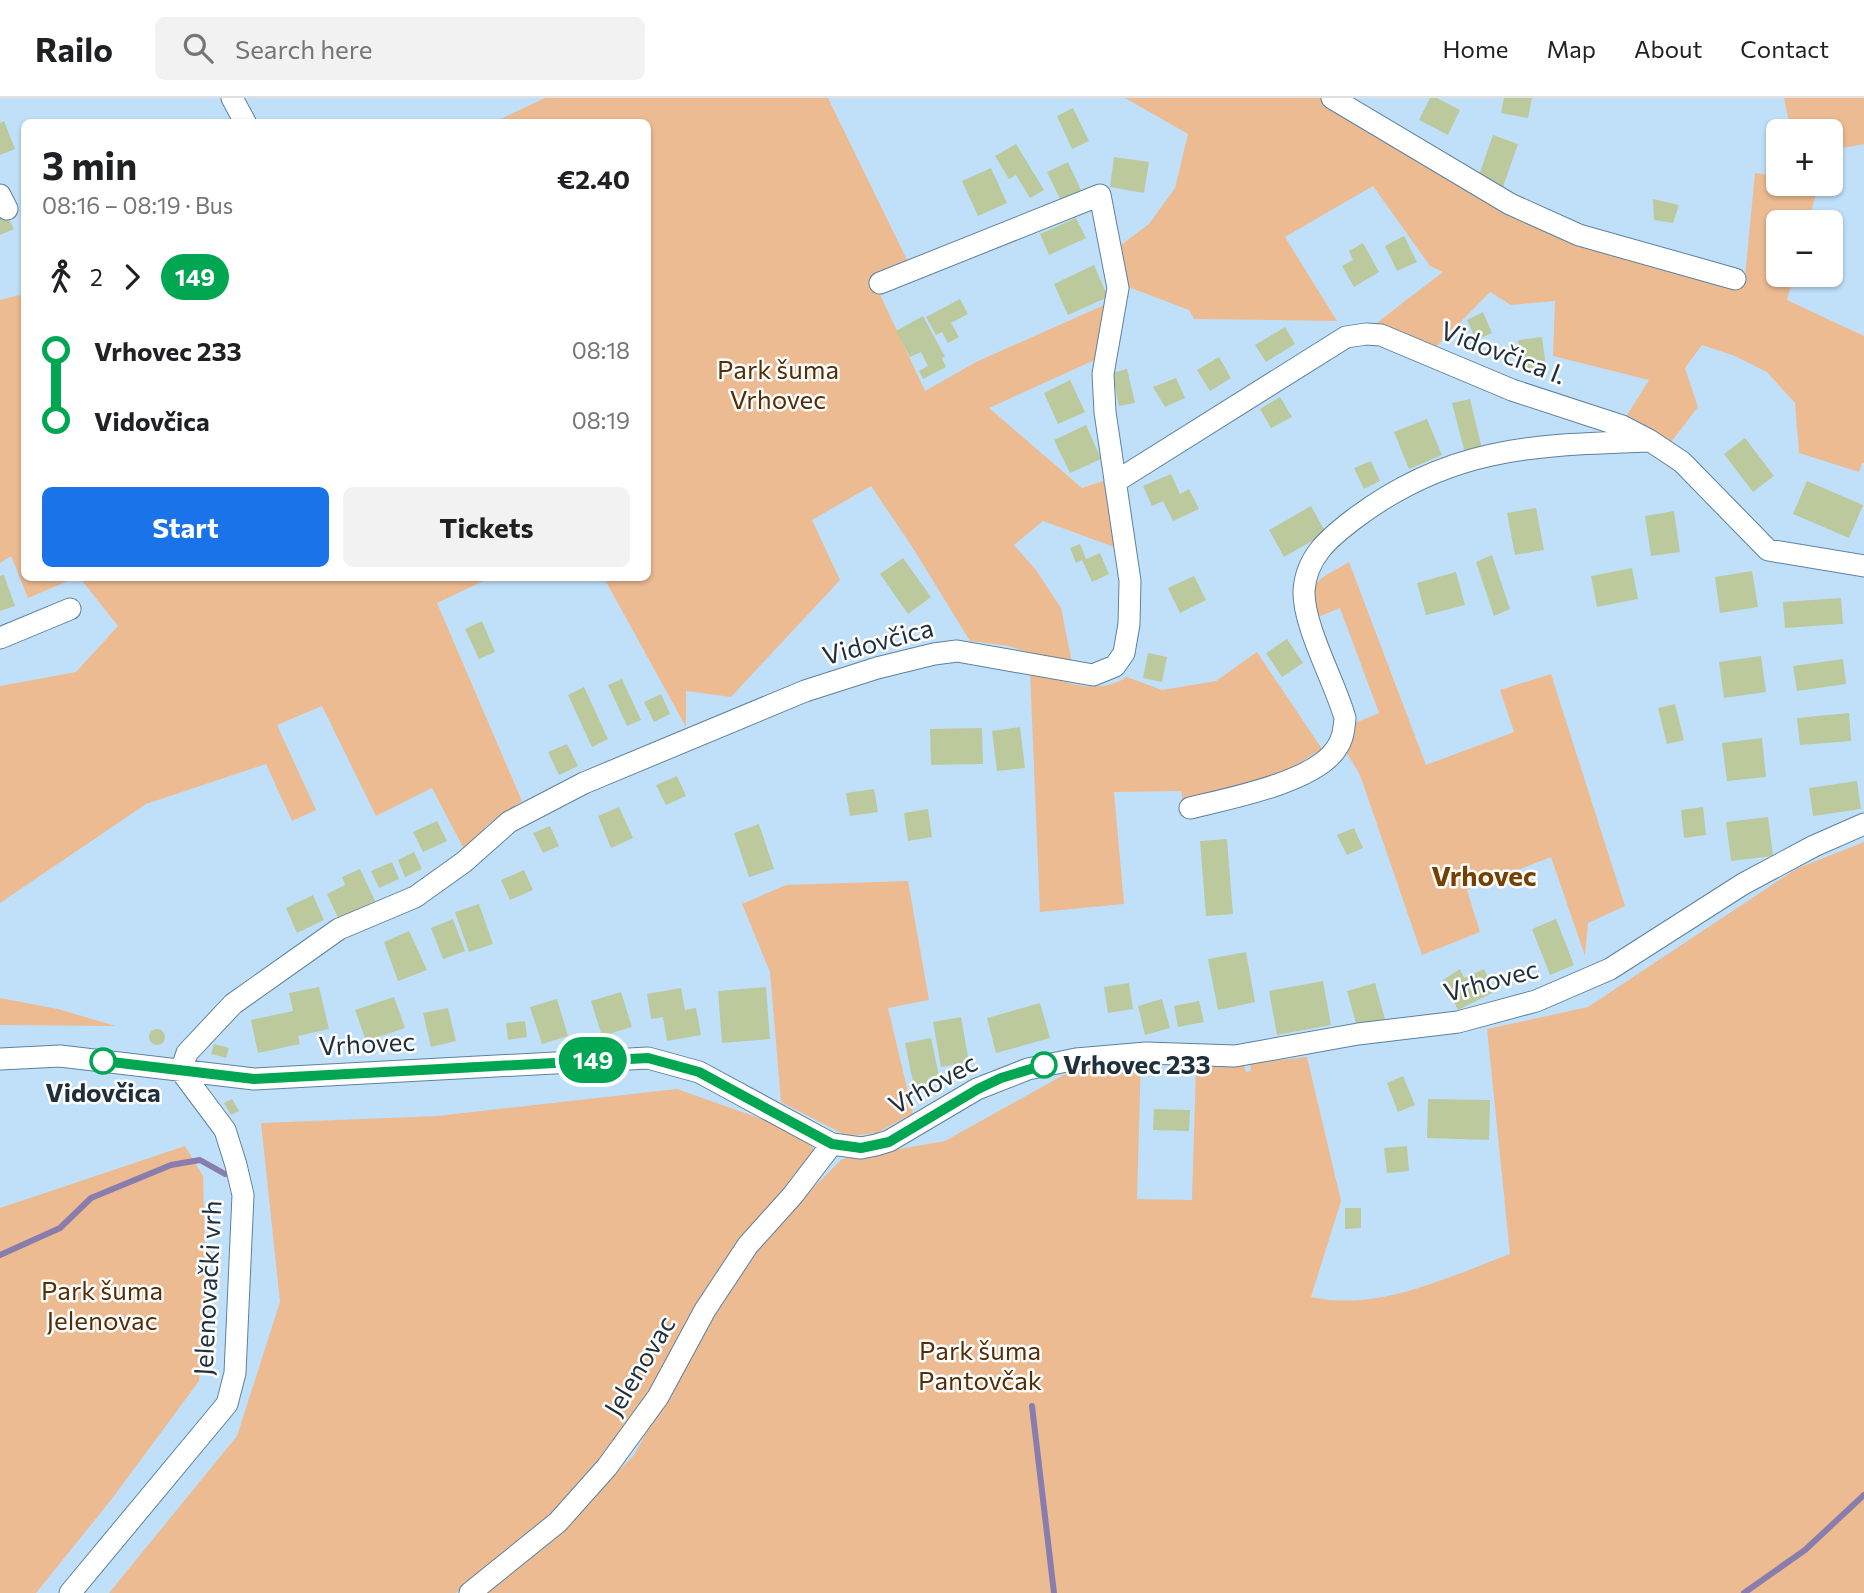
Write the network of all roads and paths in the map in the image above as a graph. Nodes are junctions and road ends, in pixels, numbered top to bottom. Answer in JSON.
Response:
{"nodes":[{"id":1,"x":232,"y":98,"type":"edge"},
{"id":2,"x":1332,"y":98,"type":"edge"},
{"id":3,"x":243,"y":119,"type":"edge"},
{"id":4,"x":1735,"y":279,"type":"dead end"},
{"id":5,"x":880,"y":283,"type":"dead end"},
{"id":6,"x":1650,"y":440,"type":"junction"},
{"id":7,"x":1115,"y":482,"type":"junction"},
{"id":8,"x":1864,"y":566,"type":"edge"},
{"id":9,"x":70,"y":609,"type":"dead end"},
{"id":10,"x":0,"y":638,"type":"edge"},
{"id":11,"x":1190,"y":807,"type":"dead end"},
{"id":12,"x":1864,"y":824,"type":"edge"},
{"id":13,"x":0,"y":1059,"type":"edge"},
{"id":14,"x":181,"y":1071,"type":"junction"},
{"id":15,"x":832,"y":1144,"type":"junction"},
{"id":16,"x":70,"y":1593,"type":"edge"},
{"id":17,"x":470,"y":1593,"type":"edge"}],
"edges":[{"from":1,"to":3,"type":"street"},
{"from":2,"to":4,"type":"street"},
{"from":5,"to":7,"type":"street","name":"Vidovčica"},
{"from":6,"to":7,"type":"street","name":"Vidovčica I."},
{"from":6,"to":8,"type":"street","name":"Vidovčica I."},
{"from":6,"to":11,"type":"street"},
{"from":7,"to":14,"type":"street","name":"Vidovčica"},
{"from":9,"to":10,"type":"street"},
{"from":12,"to":15,"type":"street","name":"Vrhovec"},
{"from":13,"to":14,"type":"street","name":"Vrhovec"},
{"from":14,"to":15,"type":"street","name":"Vrhovec"},
{"from":14,"to":16,"type":"street","name":"Jelenovački vrh"},
{"from":15,"to":17,"type":"street","name":"Jelenovac"}]}
